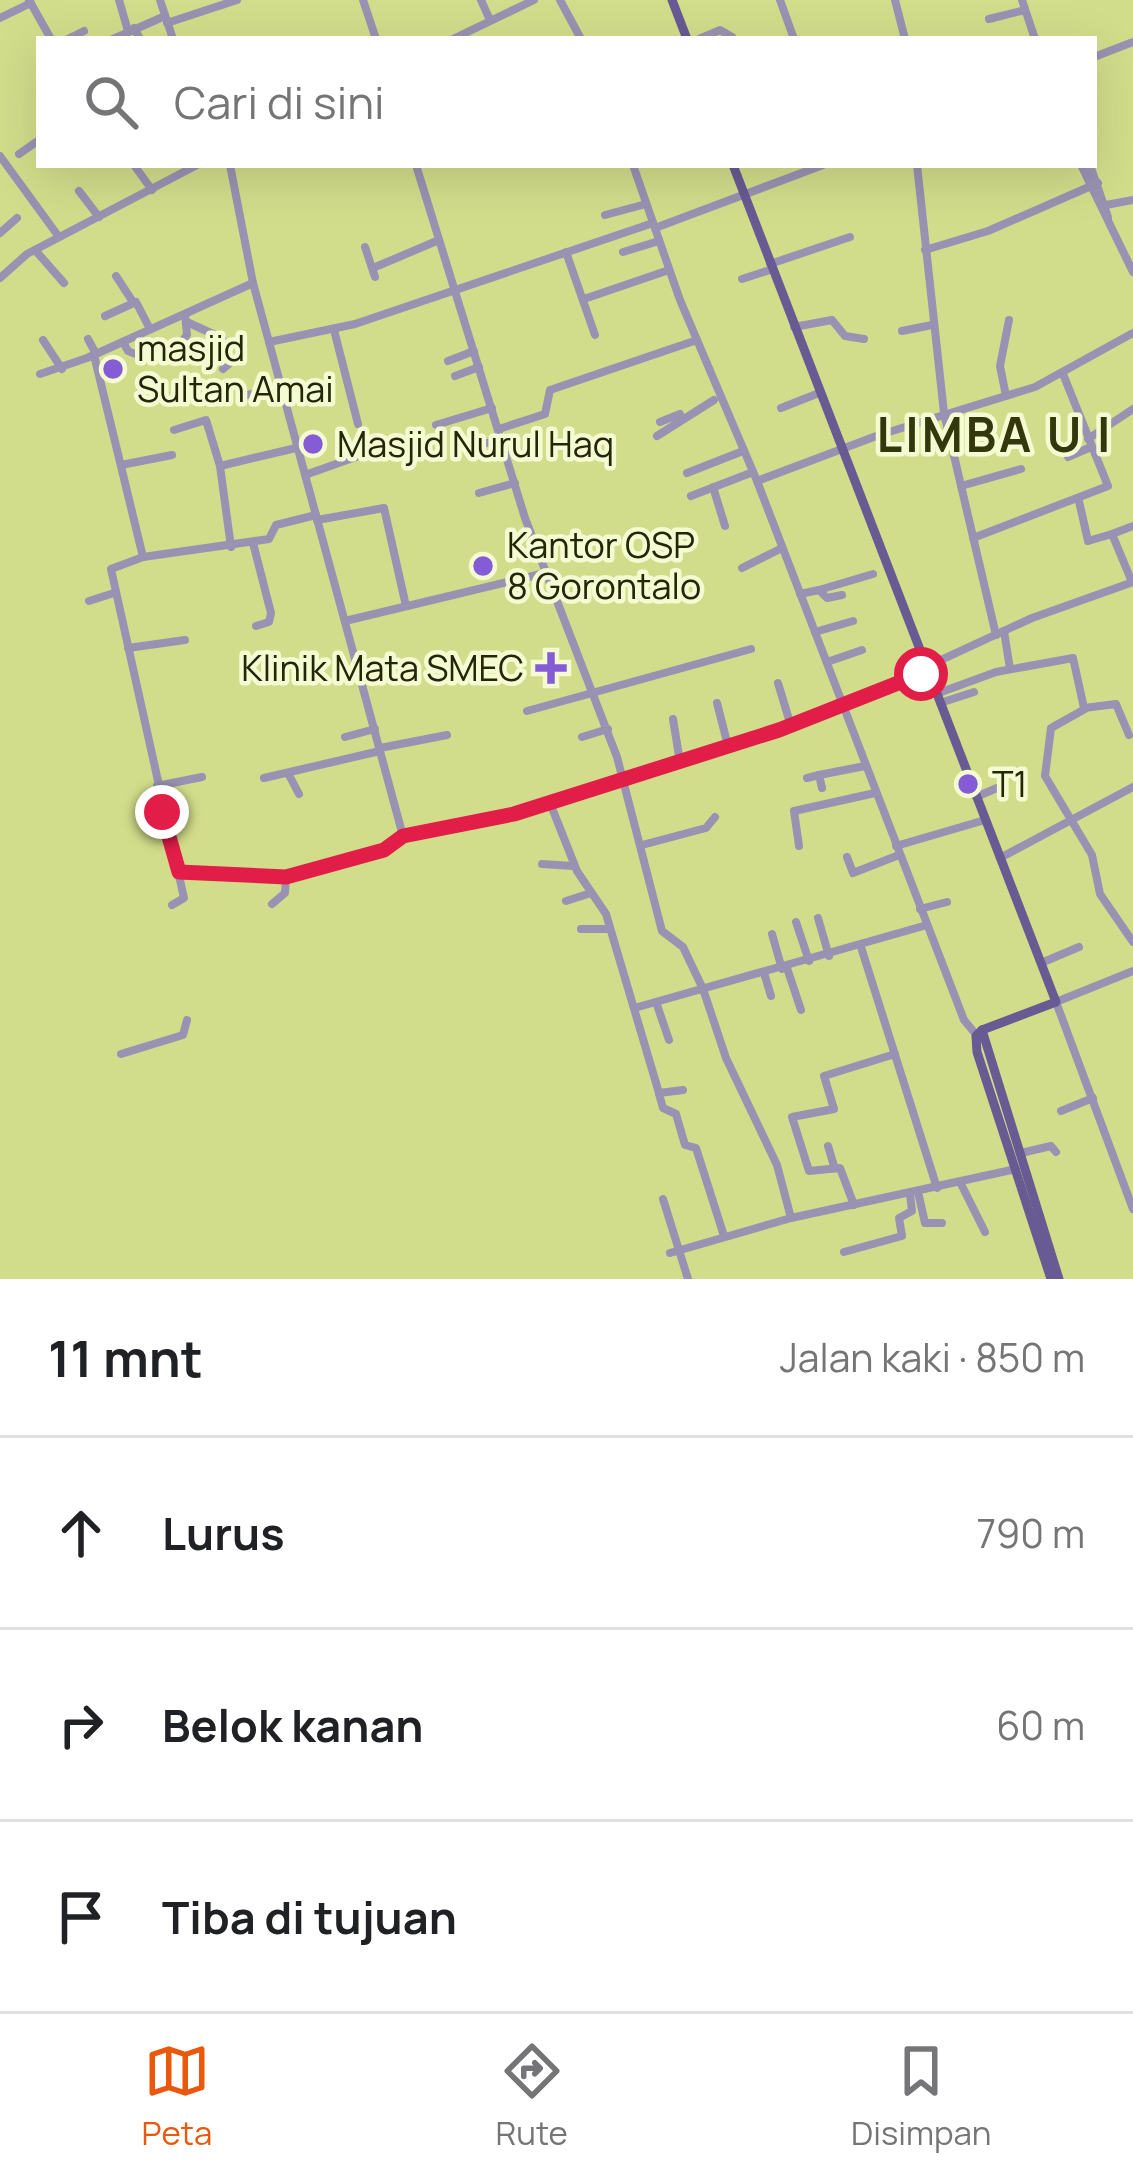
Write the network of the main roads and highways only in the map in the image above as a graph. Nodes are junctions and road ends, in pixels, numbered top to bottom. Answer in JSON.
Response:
{"nodes":[{"id":1,"x":673,"y":0,"type":"edge"},
{"id":2,"x":686,"y":36,"type":"edge"},
{"id":3,"x":734,"y":168,"type":"edge"},
{"id":4,"x":980,"y":1036,"type":"junction"},
{"id":5,"x":1022,"y":1172,"type":"junction"},
{"id":6,"x":1055,"y":1279,"type":"edge"}],
"edges":[{"from":1,"to":2,"type":"main road"},
{"from":3,"to":4,"type":"main road"},
{"from":4,"to":5,"type":"main road"},
{"from":4,"to":5,"type":"main road"},
{"from":5,"to":6,"type":"main road"}]}
